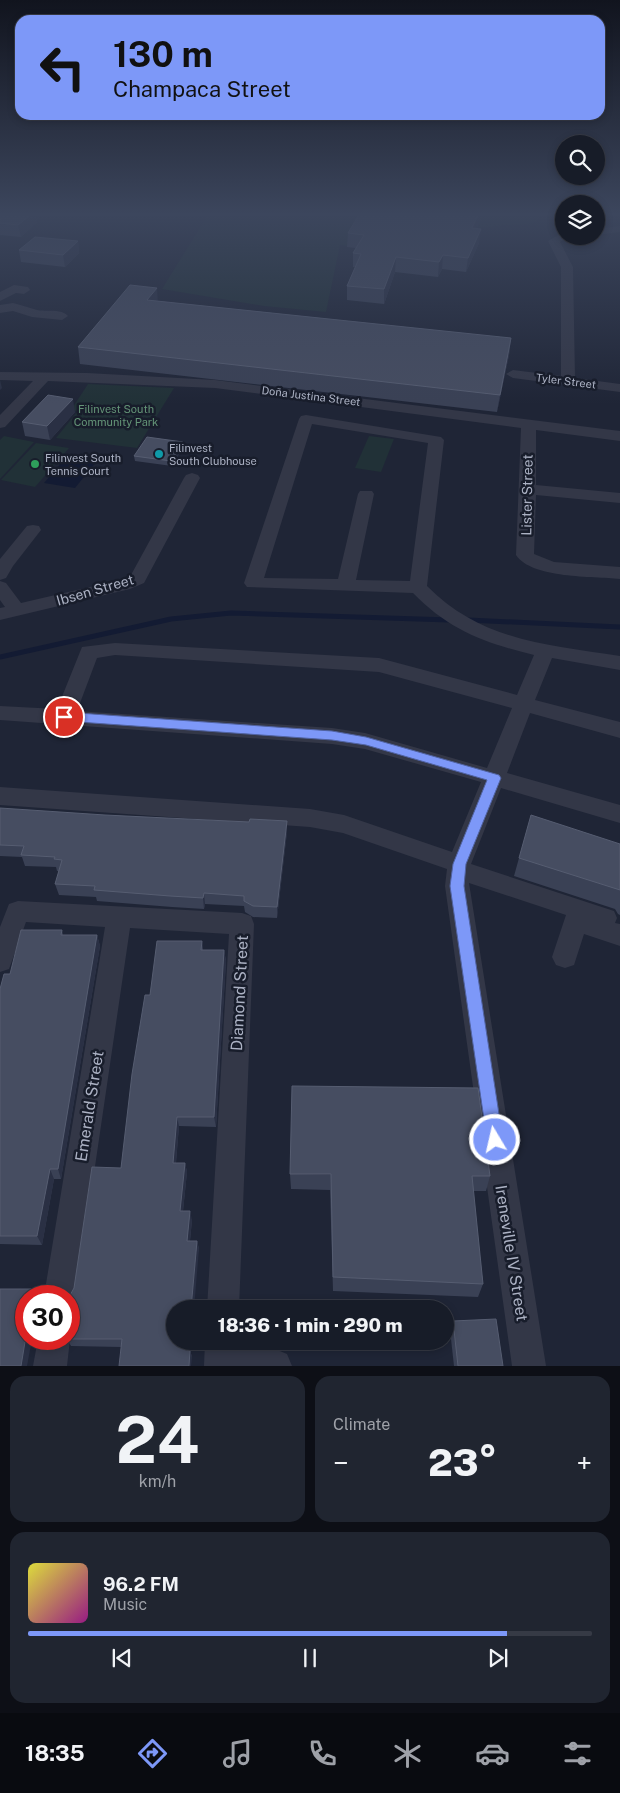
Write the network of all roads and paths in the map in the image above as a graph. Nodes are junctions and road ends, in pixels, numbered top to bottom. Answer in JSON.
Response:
{"nodes":[{"id":1,"x":566,"y":277,"type":"edge"},
{"id":2,"x":24,"y":290,"type":"dead end"},
{"id":3,"x":0,"y":297,"type":"edge"},
{"id":4,"x":0,"y":309,"type":"edge"},
{"id":5,"x":62,"y":316,"type":"dead end"},
{"id":6,"x":513,"y":374,"type":"dead end"},
{"id":7,"x":0,"y":376,"type":"edge"},
{"id":8,"x":45,"y":376,"type":"junction"},
{"id":9,"x":568,"y":381,"type":"junction"},
{"id":10,"x":620,"y":388,"type":"edge"},
{"id":11,"x":0,"y":424,"type":"edge"},
{"id":12,"x":528,"y":424,"type":"junction"},
{"id":13,"x":620,"y":436,"type":"edge"},
{"id":14,"x":192,"y":478,"type":"dead end"},
{"id":15,"x":528,"y":489,"type":"junction"},
{"id":16,"x":366,"y":494,"type":"dead end"},
{"id":17,"x":620,"y":498,"type":"edge"},
{"id":18,"x":33,"y":530,"type":"dead end"},
{"id":19,"x":620,"y":573,"type":"edge"},
{"id":20,"x":0,"y":574,"type":"edge"},
{"id":21,"x":346,"y":586,"type":"junction"},
{"id":22,"x":418,"y":587,"type":"junction"},
{"id":23,"x":0,"y":588,"type":"edge"},
{"id":24,"x":9,"y":612,"type":"edge"},
{"id":25,"x":545,"y":650,"type":"junction"},
{"id":26,"x":620,"y":663,"type":"edge"},
{"id":27,"x":524,"y":704,"type":"junction"},
{"id":28,"x":0,"y":713,"type":"edge"},
{"id":29,"x":64,"y":717,"type":"junction"},
{"id":30,"x":620,"y":730,"type":"edge"},
{"id":31,"x":495,"y":778,"type":"junction"},
{"id":32,"x":0,"y":796,"type":"edge"},
{"id":33,"x":620,"y":814,"type":"edge"},
{"id":34,"x":459,"y":867,"type":"junction"},
{"id":35,"x":119,"y":916,"type":"junction"},
{"id":36,"x":613,"y":926,"type":"edge"},
{"id":37,"x":565,"y":957,"type":"dead end"},
{"id":38,"x":0,"y":961,"type":"edge"},
{"id":39,"x":62,"y":1285,"type":"edge"},
{"id":40,"x":224,"y":1300,"type":"edge"},
{"id":41,"x":52,"y":1350,"type":"edge"},
{"id":42,"x":221,"y":1356,"type":"edge"},
{"id":43,"x":50,"y":1366,"type":"edge"},
{"id":44,"x":274,"y":1366,"type":"edge"},
{"id":45,"x":529,"y":1366,"type":"edge"}],
"edges":[{"from":1,"to":9,"type":"street"},
{"from":2,"to":3,"type":"street"},
{"from":4,"to":5,"type":"street"},
{"from":6,"to":9,"type":"street","name":"Tyler Street"},
{"from":7,"to":8,"type":"street","name":"Doña Justina Street"},
{"from":8,"to":11,"type":"street"},
{"from":8,"to":12,"type":"street","name":"Doña Justina Street"},
{"from":9,"to":10,"type":"street","name":"Tyler Street"},
{"from":12,"to":13,"type":"street","name":"Doña Justina Street"},
{"from":12,"to":15,"type":"street","name":"Lister Street"},
{"from":14,"to":24,"type":"street","name":"Ibsen Street"},
{"from":15,"to":17,"type":"street"},
{"from":15,"to":19,"type":"street","name":"Lister Street"},
{"from":16,"to":21,"type":"street"},
{"from":18,"to":20,"type":"street"},
{"from":21,"to":22,"type":"street"},
{"from":21,"to":22,"type":"street"},
{"from":22,"to":25,"type":"street"},
{"from":23,"to":24,"type":"street"},
{"from":25,"to":26,"type":"street"},
{"from":25,"to":27,"type":"street","name":"Ireneville IV Street"},
{"from":27,"to":29,"type":"street"},
{"from":27,"to":30,"type":"street"},
{"from":27,"to":31,"type":"street","name":"Ireneville IV Street"},
{"from":28,"to":29,"type":"street"},
{"from":29,"to":31,"type":"street"},
{"from":31,"to":33,"type":"street"},
{"from":31,"to":34,"type":"street","name":"Ireneville IV Street"},
{"from":32,"to":34,"type":"street"},
{"from":34,"to":36,"type":"street"},
{"from":34,"to":45,"type":"street","name":"Ireneville IV Street"},
{"from":35,"to":38,"type":"street","name":"Diamond Street"},
{"from":35,"to":39,"type":"street","name":"Emerald Street"},
{"from":35,"to":40,"type":"street","name":"Diamond Street"},
{"from":36,"to":37,"type":"street"},
{"from":41,"to":43,"type":"street"},
{"from":42,"to":44,"type":"street"}]}
